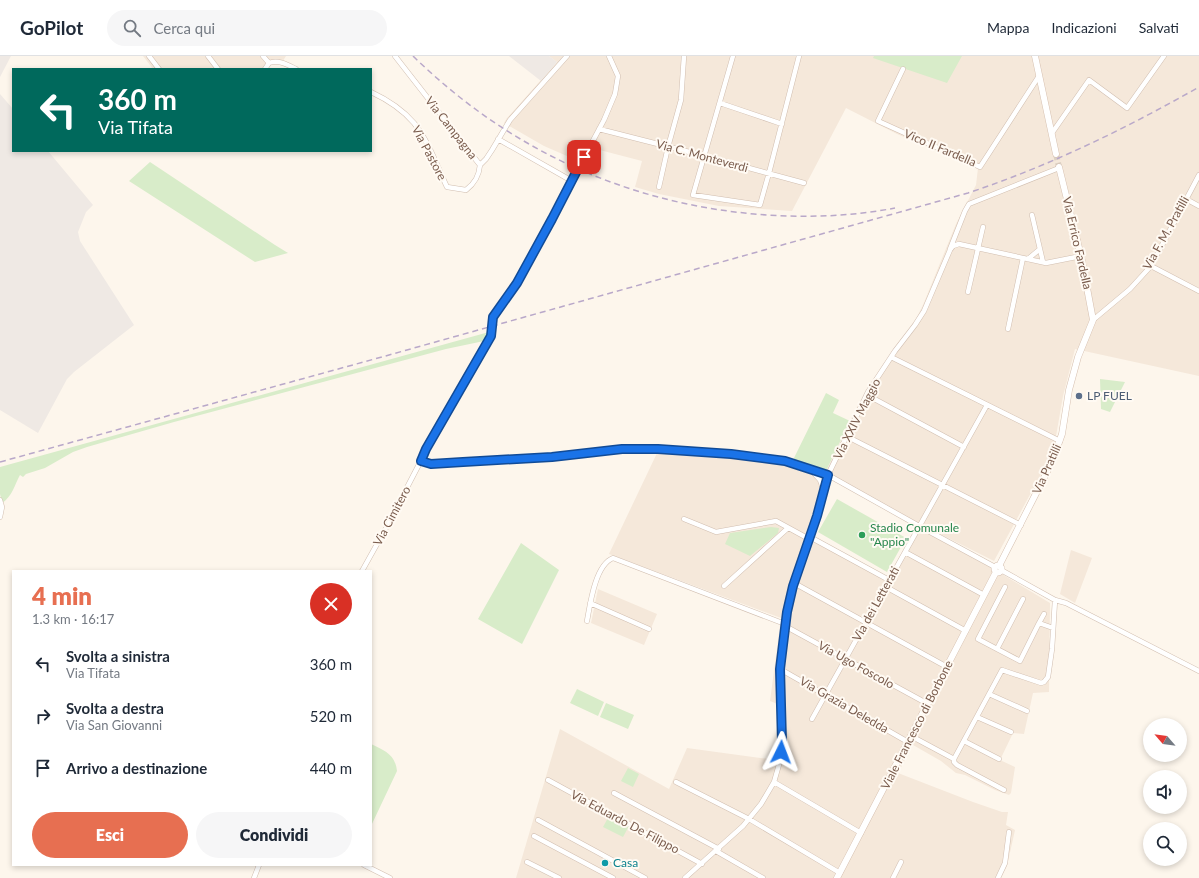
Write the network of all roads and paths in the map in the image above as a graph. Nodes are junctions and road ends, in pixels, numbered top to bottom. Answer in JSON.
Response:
{"nodes":[{"id":1,"x":149,"y":56,"type":"edge"},
{"id":2,"x":208,"y":56,"type":"edge"},
{"id":3,"x":263,"y":56,"type":"edge"},
{"id":4,"x":395,"y":56,"type":"edge"},
{"id":5,"x":566,"y":56,"type":"edge"},
{"id":6,"x":609,"y":56,"type":"edge"},
{"id":7,"x":684,"y":56,"type":"edge"},
{"id":8,"x":733,"y":56,"type":"edge"},
{"id":9,"x":799,"y":56,"type":"edge"},
{"id":10,"x":1035,"y":56,"type":"edge"},
{"id":11,"x":1164,"y":56,"type":"edge"},
{"id":12,"x":269,"y":63,"type":"junction"},
{"id":13,"x":158,"y":68,"type":"edge"},
{"id":14,"x":217,"y":68,"type":"edge"},
{"id":15,"x":265,"y":68,"type":"edge"},
{"id":16,"x":294,"y":68,"type":"edge"},
{"id":17,"x":904,"y":69,"type":"dead end"},
{"id":18,"x":1039,"y":76,"type":"junction"},
{"id":19,"x":372,"y":92,"type":"edge"},
{"id":20,"x":720,"y":103,"type":"junction"},
{"id":21,"x":782,"y":124,"type":"junction"},
{"id":22,"x":599,"y":129,"type":"junction"},
{"id":23,"x":1052,"y":133,"type":"junction"},
{"id":24,"x":498,"y":139,"type":"junction"},
{"id":25,"x":668,"y":147,"type":"junction"},
{"id":26,"x":1056,"y":154,"type":"tunnel mouth"},
{"id":27,"x":705,"y":156,"type":"junction"},
{"id":28,"x":480,"y":165,"type":"junction"},
{"id":29,"x":1059,"y":167,"type":"joint"},
{"id":30,"x":770,"y":173,"type":"junction"},
{"id":31,"x":1199,"y":175,"type":"edge"},
{"id":32,"x":572,"y":180,"type":"junction"},
{"id":33,"x":804,"y":183,"type":"dead end"},
{"id":34,"x":659,"y":187,"type":"dead end"},
{"id":35,"x":1186,"y":199,"type":"junction"},
{"id":36,"x":1199,"y":206,"type":"edge"},
{"id":37,"x":1032,"y":215,"type":"dead end"},
{"id":38,"x":983,"y":227,"type":"dead end"},
{"id":39,"x":978,"y":248,"type":"junction"},
{"id":40,"x":1040,"y":248,"type":"junction"},
{"id":41,"x":950,"y":250,"type":"junction"},
{"id":42,"x":1081,"y":256,"type":"junction"},
{"id":43,"x":1026,"y":259,"type":"junction"},
{"id":44,"x":1043,"y":262,"type":"junction"},
{"id":45,"x":1151,"y":266,"type":"junction"},
{"id":46,"x":1199,"y":291,"type":"edge"},
{"id":47,"x":968,"y":292,"type":"dead end"},
{"id":48,"x":1093,"y":320,"type":"junction"},
{"id":49,"x":1008,"y":329,"type":"dead end"},
{"id":50,"x":892,"y":357,"type":"junction"},
{"id":51,"x":867,"y":395,"type":"junction"},
{"id":52,"x":987,"y":404,"type":"junction"},
{"id":53,"x":846,"y":436,"type":"junction"},
{"id":54,"x":1060,"y":441,"type":"junction"},
{"id":55,"x":964,"y":446,"type":"junction"},
{"id":56,"x":421,"y":461,"type":"junction"},
{"id":57,"x":810,"y":469,"type":"junction"},
{"id":58,"x":828,"y":475,"type":"junction"},
{"id":59,"x":942,"y":485,"type":"junction"},
{"id":60,"x":824,"y":491,"type":"junction"},
{"id":61,"x":0,"y":500,"type":"edge"},
{"id":62,"x":0,"y":517,"type":"edge"},
{"id":63,"x":684,"y":519,"type":"dead end"},
{"id":64,"x":1020,"y":525,"type":"junction"},
{"id":65,"x":919,"y":526,"type":"junction"},
{"id":66,"x":788,"y":528,"type":"junction"},
{"id":67,"x":809,"y":538,"type":"junction"},
{"id":68,"x":905,"y":552,"type":"junction"},
{"id":69,"x":998,"y":569,"type":"junction"},
{"id":70,"x":363,"y":570,"type":"edge"},
{"id":71,"x":890,"y":580,"type":"junction"},
{"id":72,"x":794,"y":583,"type":"junction"},
{"id":73,"x":724,"y":586,"type":"dead end"},
{"id":74,"x":886,"y":587,"type":"junction"},
{"id":75,"x":1005,"y":587,"type":"dead end"},
{"id":76,"x":984,"y":595,"type":"junction"},
{"id":77,"x":1024,"y":599,"type":"dead end"},
{"id":78,"x":1054,"y":600,"type":"junction"},
{"id":79,"x":590,"y":604,"type":"junction"},
{"id":80,"x":1044,"y":614,"type":"dead end"},
{"id":81,"x":587,"y":621,"type":"dead end"},
{"id":82,"x":866,"y":622,"type":"junction"},
{"id":83,"x":1039,"y":623,"type":"junction"},
{"id":84,"x":785,"y":625,"type":"junction"},
{"id":85,"x":1053,"y":628,"type":"junction"},
{"id":86,"x":650,"y":629,"type":"dead end"},
{"id":87,"x":966,"y":631,"type":"junction"},
{"id":88,"x":997,"y":649,"type":"junction"},
{"id":89,"x":846,"y":659,"type":"junction"},
{"id":90,"x":947,"y":667,"type":"junction"},
{"id":91,"x":780,"y":669,"type":"junction"},
{"id":92,"x":1199,"y":671,"type":"edge"},
{"id":93,"x":826,"y":694,"type":"junction"},
{"id":94,"x":989,"y":694,"type":"junction"},
{"id":95,"x":928,"y":704,"type":"junction"},
{"id":96,"x":1027,"y":711,"type":"dead end"},
{"id":97,"x":977,"y":717,"type":"junction"},
{"id":98,"x":812,"y":719,"type":"dead end"},
{"id":99,"x":1011,"y":732,"type":"dead end"},
{"id":100,"x":909,"y":739,"type":"junction"},
{"id":101,"x":964,"y":741,"type":"junction"},
{"id":102,"x":954,"y":759,"type":"junction"},
{"id":103,"x":999,"y":759,"type":"dead end"},
{"id":104,"x":548,"y":780,"type":"dead end"},
{"id":105,"x":676,"y":782,"type":"dead end"},
{"id":106,"x":774,"y":782,"type":"junction"},
{"id":107,"x":1004,"y":790,"type":"dead end"},
{"id":108,"x":614,"y":793,"type":"dead end"},
{"id":109,"x":749,"y":819,"type":"junction"},
{"id":110,"x":538,"y":820,"type":"dead end"},
{"id":111,"x":1009,"y":832,"type":"dead end"},
{"id":112,"x":861,"y":833,"type":"junction"},
{"id":113,"x":534,"y":836,"type":"dead end"},
{"id":114,"x":717,"y":850,"type":"junction"},
{"id":115,"x":527,"y":862,"type":"dead end"},
{"id":116,"x":901,"y":862,"type":"dead end"},
{"id":117,"x":702,"y":864,"type":"junction"},
{"id":118,"x":259,"y":866,"type":"edge"},
{"id":119,"x":366,"y":866,"type":"edge"},
{"id":120,"x":838,"y":875,"type":"edge"},
{"id":121,"x":254,"y":878,"type":"edge"},
{"id":122,"x":390,"y":878,"type":"edge"},
{"id":123,"x":559,"y":878,"type":"edge"},
{"id":124,"x":613,"y":878,"type":"edge"},
{"id":125,"x":645,"y":878,"type":"edge"},
{"id":126,"x":685,"y":878,"type":"edge"},
{"id":127,"x":763,"y":878,"type":"edge"},
{"id":128,"x":893,"y":878,"type":"edge"},
{"id":129,"x":998,"y":878,"type":"edge"}],
"edges":[{"from":1,"to":13,"type":"street"},
{"from":2,"to":14,"type":"street"},
{"from":3,"to":12,"type":"street"},
{"from":4,"to":28,"type":"street","name":"Via Campagna"},
{"from":5,"to":24,"type":"street","name":"Via Campagna"},
{"from":6,"to":22,"type":"street","name":"Via Cimitero"},
{"from":7,"to":25,"type":"street"},
{"from":8,"to":20,"type":"street"},
{"from":9,"to":21,"type":"street"},
{"from":10,"to":18,"type":"street"},
{"from":11,"to":23,"type":"street"},
{"from":12,"to":15,"type":"street"},
{"from":12,"to":16,"type":"street"},
{"from":17,"to":18,"type":"street","name":"Vico II Fardella"},
{"from":18,"to":23,"type":"street"},
{"from":19,"to":28,"type":"street","name":"Via Pastore"},
{"from":20,"to":21,"type":"street"},
{"from":20,"to":27,"type":"street"},
{"from":21,"to":30,"type":"street"},
{"from":22,"to":25,"type":"street","name":"Via C. Monteverdi"},
{"from":22,"to":32,"type":"street","name":"Via Cimitero"},
{"from":23,"to":26,"type":"street"},
{"from":24,"to":28,"type":"street","name":"Via Campagna"},
{"from":24,"to":32,"type":"street"},
{"from":25,"to":27,"type":"street","name":"Via C. Monteverdi"},
{"from":25,"to":34,"type":"street"},
{"from":27,"to":30,"type":"street","name":"Via C. Monteverdi"},
{"from":27,"to":30,"type":"street"},
{"from":29,"to":41,"type":"street"},
{"from":29,"to":42,"type":"street","name":"Via Errico Fardella"},
{"from":30,"to":33,"type":"street","name":"Via C. Monteverdi"},
{"from":31,"to":35,"type":"street","name":"Via F. M. Pratilli"},
{"from":32,"to":56,"type":"street","name":"Via Cimitero"},
{"from":35,"to":36,"type":"street"},
{"from":35,"to":45,"type":"street","name":"Via F. M. Pratilli"},
{"from":37,"to":40,"type":"street"},
{"from":38,"to":39,"type":"street"},
{"from":39,"to":41,"type":"street"},
{"from":39,"to":43,"type":"street"},
{"from":39,"to":47,"type":"street"},
{"from":40,"to":43,"type":"street"},
{"from":40,"to":44,"type":"street"},
{"from":41,"to":50,"type":"street","name":"Via XXIV Maggio"},
{"from":42,"to":44,"type":"street"},
{"from":42,"to":48,"type":"street","name":"Via Errico Fardella"},
{"from":43,"to":44,"type":"street"},
{"from":43,"to":49,"type":"street"},
{"from":45,"to":46,"type":"street"},
{"from":45,"to":48,"type":"street","name":"Via F. M. Pratilli"},
{"from":48,"to":54,"type":"street","name":"Via Pratilli"},
{"from":50,"to":51,"type":"street","name":"Via XXIV Maggio"},
{"from":50,"to":52,"type":"street"},
{"from":51,"to":53,"type":"street","name":"Via XXIV Maggio"},
{"from":51,"to":55,"type":"street"},
{"from":52,"to":54,"type":"street"},
{"from":52,"to":55,"type":"street","name":"Via dei Letterati"},
{"from":53,"to":58,"type":"street","name":"Via XXIV Maggio"},
{"from":53,"to":59,"type":"street"},
{"from":54,"to":64,"type":"street","name":"Via Pratilli"},
{"from":55,"to":59,"type":"street","name":"Via dei Letterati"},
{"from":56,"to":57,"type":"street"},
{"from":56,"to":70,"type":"street","name":"Via Cimitero"},
{"from":57,"to":58,"type":"street"},
{"from":57,"to":60,"type":"street"},
{"from":58,"to":60,"type":"street","name":"Via XXIV Maggio"},
{"from":58,"to":65,"type":"street"},
{"from":59,"to":64,"type":"street"},
{"from":59,"to":65,"type":"street","name":"Via dei Letterati"},
{"from":60,"to":67,"type":"street","name":"Via XXIV Maggio"},
{"from":61,"to":62,"type":"street"},
{"from":63,"to":66,"type":"street"},
{"from":64,"to":69,"type":"street","name":"Via Pratilli"},
{"from":65,"to":68,"type":"street","name":"Via dei Letterati"},
{"from":65,"to":69,"type":"street"},
{"from":66,"to":67,"type":"street"},
{"from":66,"to":73,"type":"street"},
{"from":67,"to":71,"type":"street"},
{"from":67,"to":72,"type":"street","name":"Via XXIV Maggio"},
{"from":68,"to":71,"type":"street","name":"Via dei Letterati"},
{"from":68,"to":76,"type":"street"},
{"from":69,"to":76,"type":"street","name":"Viale Francesco di Borbone"},
{"from":69,"to":78,"type":"street"},
{"from":71,"to":74,"type":"street","name":"Via dei Letterati"},
{"from":72,"to":82,"type":"street"},
{"from":72,"to":84,"type":"street","name":"Via XXIV Maggio"},
{"from":74,"to":82,"type":"street","name":"Via dei Letterati"},
{"from":74,"to":87,"type":"street"},
{"from":75,"to":88,"type":"street"},
{"from":76,"to":87,"type":"street","name":"Viale Francesco di Borbone"},
{"from":77,"to":88,"type":"street"},
{"from":78,"to":85,"type":"street"},
{"from":78,"to":92,"type":"street"},
{"from":79,"to":81,"type":"street"},
{"from":79,"to":84,"type":"street","name":"Via Ugo Foscolo"},
{"from":79,"to":86,"type":"street"},
{"from":80,"to":83,"type":"street"},
{"from":82,"to":89,"type":"street","name":"Via dei Letterati"},
{"from":82,"to":90,"type":"street"},
{"from":83,"to":85,"type":"street"},
{"from":83,"to":88,"type":"street"},
{"from":84,"to":89,"type":"street","name":"Via Ugo Foscolo"},
{"from":84,"to":91,"type":"street","name":"Via XXIV Maggio"},
{"from":85,"to":94,"type":"street"},
{"from":87,"to":90,"type":"street","name":"Viale Francesco di Borbone"},
{"from":89,"to":93,"type":"street","name":"Via dei Letterati"},
{"from":89,"to":95,"type":"street","name":"Via Ugo Foscolo"},
{"from":90,"to":95,"type":"street","name":"Viale Francesco di Borbone"},
{"from":91,"to":93,"type":"street","name":"Via Grazia Deledda"},
{"from":91,"to":106,"type":"street","name":"Via XXIV Maggio"},
{"from":93,"to":98,"type":"street","name":"Via dei Letterati"},
{"from":93,"to":100,"type":"street","name":"Via Grazia Deledda"},
{"from":94,"to":96,"type":"street"},
{"from":94,"to":97,"type":"street"},
{"from":95,"to":100,"type":"street","name":"Viale Francesco di Borbone"},
{"from":97,"to":99,"type":"street"},
{"from":97,"to":101,"type":"street"},
{"from":100,"to":102,"type":"street","name":"Via Grazia Deledda"},
{"from":100,"to":112,"type":"street","name":"Viale Francesco di Borbone"},
{"from":101,"to":102,"type":"street"},
{"from":101,"to":103,"type":"street"},
{"from":102,"to":107,"type":"street","name":"Via Grazia Deledda"},
{"from":104,"to":117,"type":"street","name":"Via Eduardo De Filippo"},
{"from":105,"to":109,"type":"street"},
{"from":106,"to":109,"type":"street","name":"Via XXIV Maggio"},
{"from":106,"to":112,"type":"street"},
{"from":108,"to":114,"type":"street"},
{"from":109,"to":114,"type":"street","name":"Via XXIV Maggio"},
{"from":109,"to":120,"type":"street"},
{"from":110,"to":125,"type":"street"},
{"from":111,"to":129,"type":"street"},
{"from":112,"to":120,"type":"street","name":"Viale Francesco di Borbone"},
{"from":113,"to":124,"type":"street"},
{"from":114,"to":117,"type":"street","name":"Via XXIV Maggio"},
{"from":114,"to":127,"type":"street"},
{"from":115,"to":123,"type":"street"},
{"from":116,"to":128,"type":"street"},
{"from":117,"to":126,"type":"street","name":"Via XXIV Maggio"},
{"from":118,"to":121,"type":"street"},
{"from":119,"to":122,"type":"street"}]}
